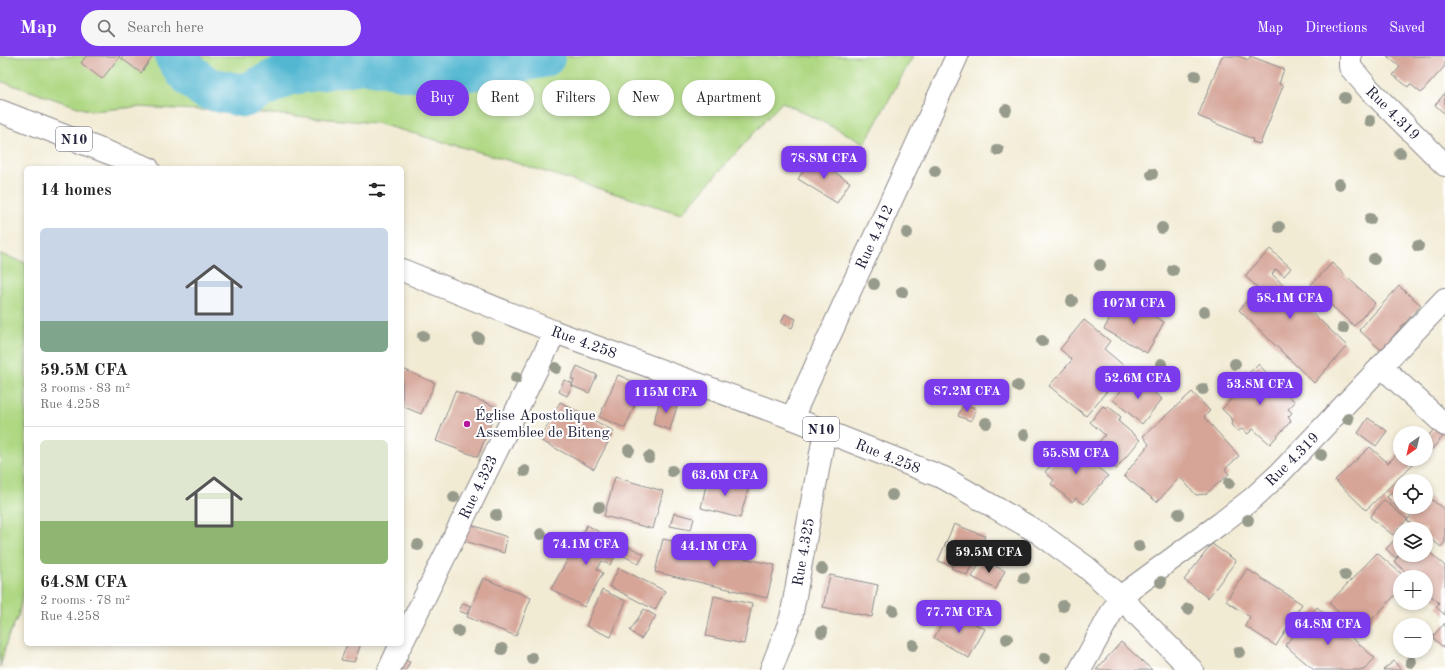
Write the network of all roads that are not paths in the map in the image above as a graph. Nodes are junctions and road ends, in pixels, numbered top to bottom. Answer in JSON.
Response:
{"nodes":[{"id":1,"x":957,"y":56,"type":"edge"},
{"id":2,"x":1350,"y":56,"type":"edge"},
{"id":3,"x":0,"y":111,"type":"edge"},
{"id":4,"x":1445,"y":165,"type":"edge"},
{"id":5,"x":143,"y":166,"type":"edge"},
{"id":6,"x":404,"y":271,"type":"edge"},
{"id":7,"x":1445,"y":299,"type":"edge"},
{"id":8,"x":555,"y":332,"type":"junction"},
{"id":9,"x":1381,"y":366,"type":"junction"},
{"id":10,"x":792,"y":418,"type":"junction"},
{"id":11,"x":1445,"y":424,"type":"edge"},
{"id":12,"x":826,"y":431,"type":"junction"},
{"id":13,"x":1120,"y":597,"type":"junction"},
{"id":14,"x":404,"y":639,"type":"edge"},
{"id":15,"x":400,"y":646,"type":"edge"},
{"id":16,"x":388,"y":670,"type":"edge"},
{"id":17,"x":771,"y":670,"type":"edge"},
{"id":18,"x":1080,"y":670,"type":"edge"},
{"id":19,"x":1192,"y":670,"type":"edge"}],
"edges":[{"from":1,"to":10,"type":"main road","name":"Rue 4.412"},
{"from":2,"to":4,"type":"main road","name":"Rue 4.319"},
{"from":3,"to":5,"type":"main road","number":"N10"},
{"from":6,"to":8,"type":"main road","name":"Rue 4.258","number":"N10"},
{"from":7,"to":9,"type":"main road","name":"Rue 4.319"},
{"from":8,"to":10,"type":"main road","name":"Rue 4.258","number":"N10"},
{"from":8,"to":14,"type":"main road","name":"Rue 4.323"},
{"from":9,"to":11,"type":"main road"},
{"from":9,"to":13,"type":"main road","name":"Rue 4.319"},
{"from":10,"to":12,"type":"main road","name":"Rue 4.258","number":"N10"},
{"from":12,"to":13,"type":"main road","name":"Rue 4.258","number":"N10"},
{"from":12,"to":17,"type":"main road","name":"Rue 4.325"},
{"from":13,"to":18,"type":"main road"},
{"from":13,"to":19,"type":"main road","name":"Rue 4.258","number":"N10"},
{"from":15,"to":16,"type":"main road","name":"Rue 4.323"}]}
